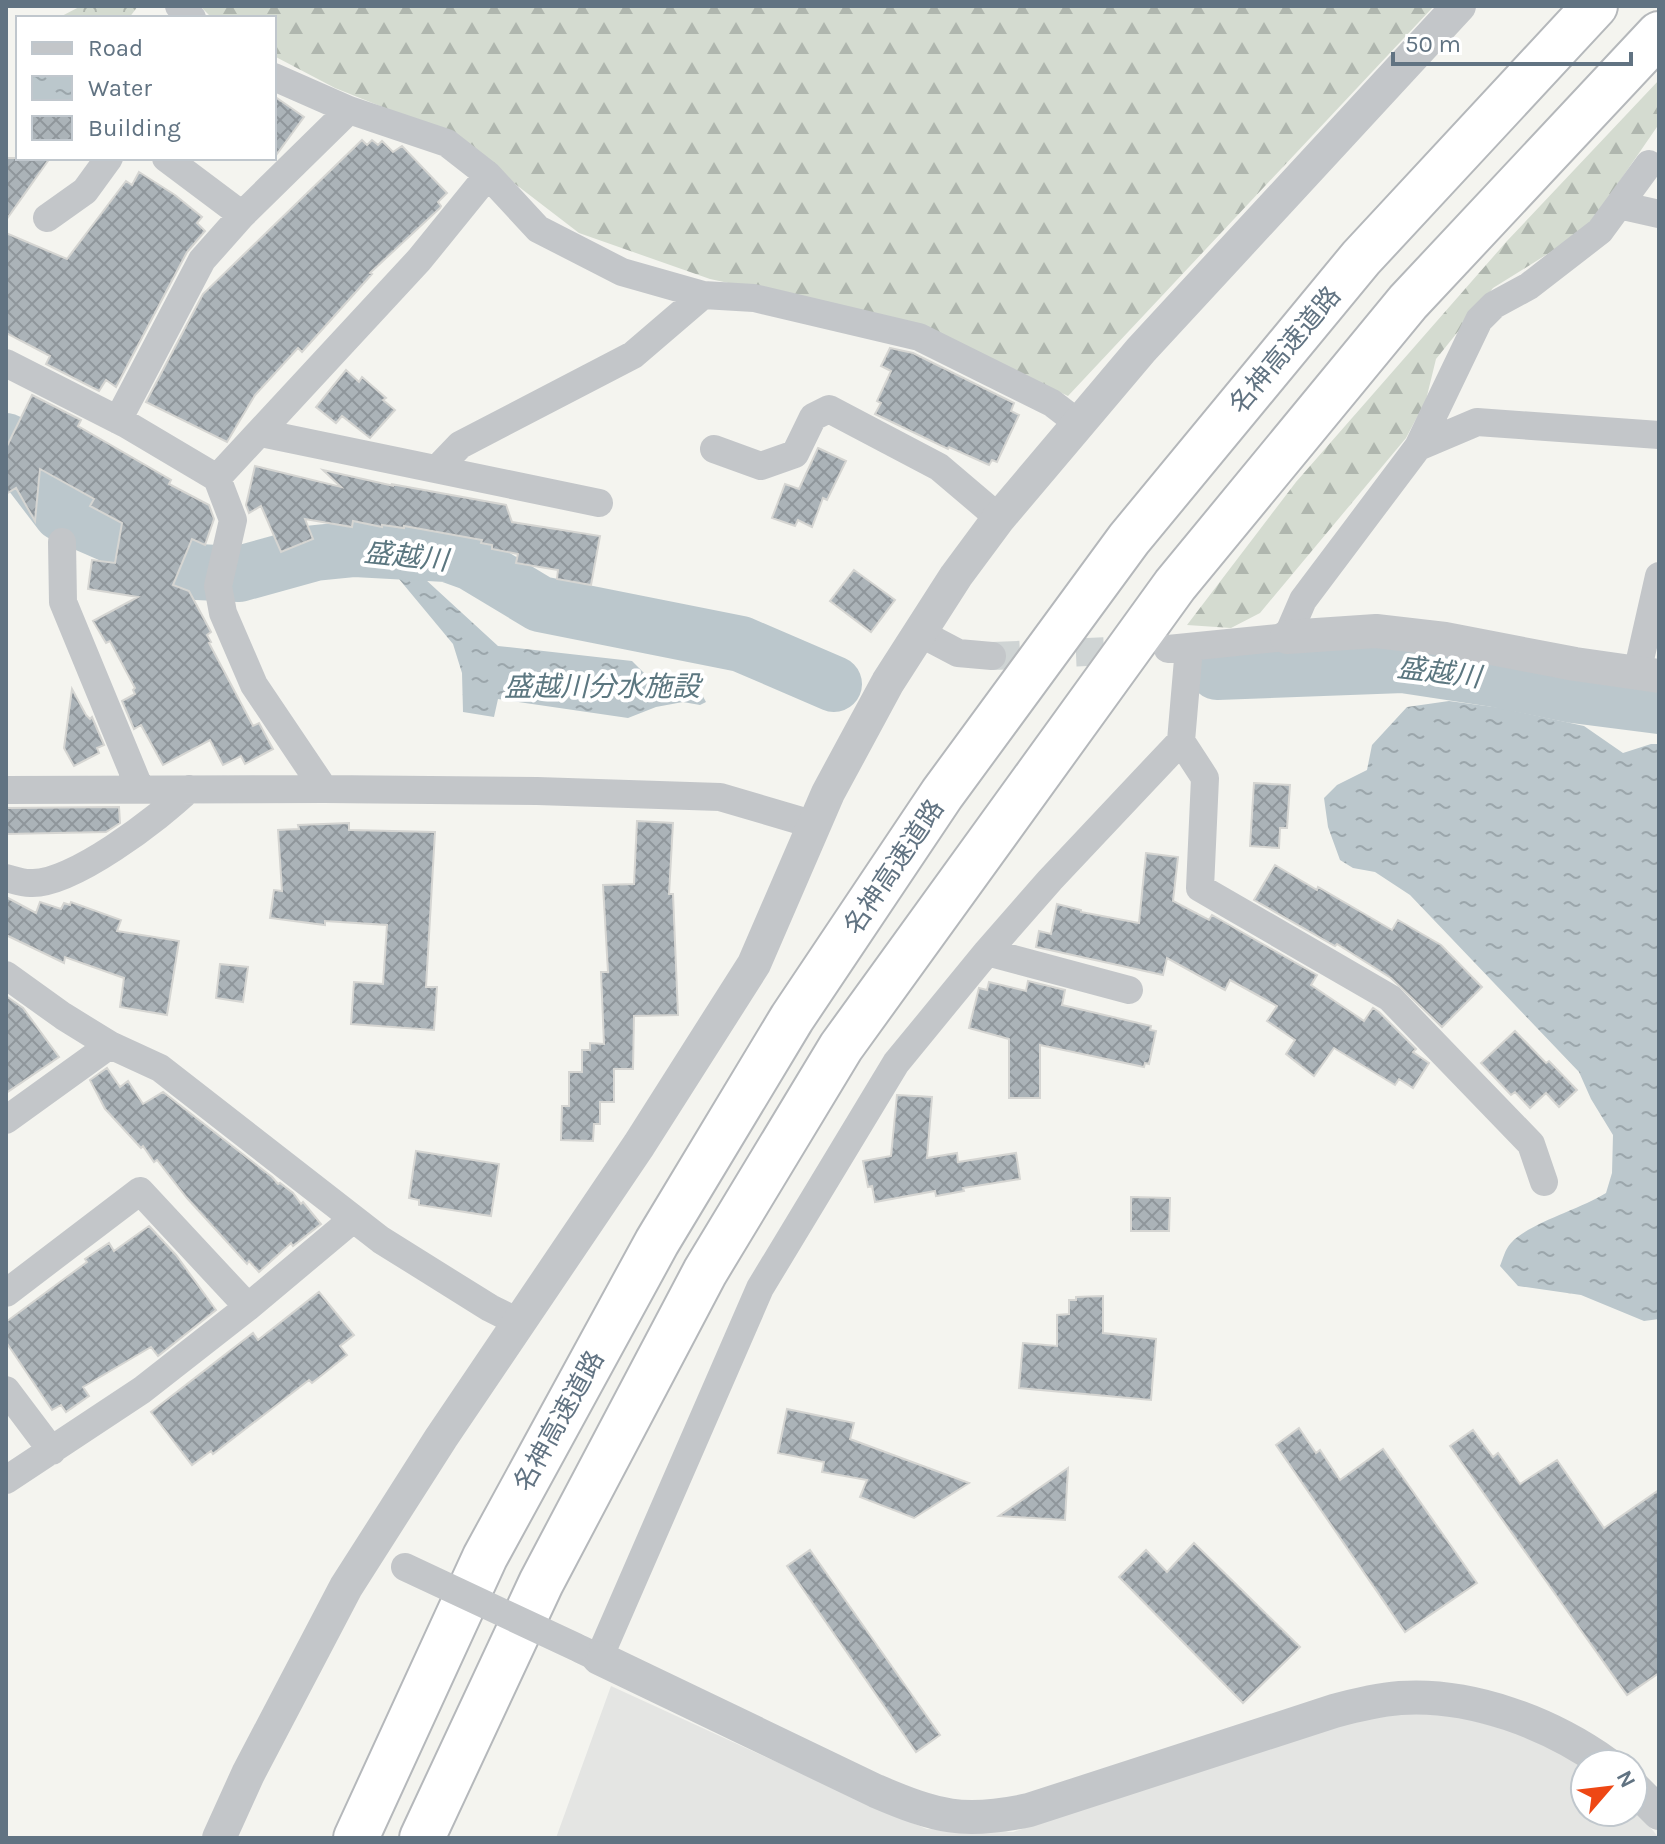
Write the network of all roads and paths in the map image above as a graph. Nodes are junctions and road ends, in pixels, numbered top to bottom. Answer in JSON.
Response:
{"nodes":[{"id":1,"x":1459,"y":6,"type":"edge"},
{"id":2,"x":1595,"y":6,"type":"edge"},
{"id":3,"x":1659,"y":34,"type":"edge"},
{"id":4,"x":276,"y":78,"type":"edge"},
{"id":5,"x":349,"y":110,"type":"junction"},
{"id":6,"x":108,"y":160,"type":"edge"},
{"id":7,"x":169,"y":160,"type":"edge"},
{"id":8,"x":1649,"y":164,"type":"dead end"},
{"id":9,"x":488,"y":175,"type":"junction"},
{"id":10,"x":1619,"y":205,"type":"junction"},
{"id":11,"x":1659,"y":214,"type":"edge"},
{"id":12,"x":242,"y":215,"type":"junction"},
{"id":13,"x":47,"y":218,"type":"dead end"},
{"id":14,"x":703,"y":295,"type":"junction"},
{"id":15,"x":6,"y":363,"type":"edge"},
{"id":16,"x":118,"y":420,"type":"junction"},
{"id":17,"x":1078,"y":423,"type":"junction"},
{"id":18,"x":261,"y":433,"type":"junction"},
{"id":19,"x":1659,"y":435,"type":"edge"},
{"id":20,"x":1418,"y":447,"type":"junction"},
{"id":21,"x":714,"y":449,"type":"dead end"},
{"id":22,"x":437,"y":469,"type":"junction"},
{"id":23,"x":217,"y":478,"type":"junction"},
{"id":24,"x":599,"y":503,"type":"dead end"},
{"id":25,"x":999,"y":518,"type":"junction"},
{"id":26,"x":62,"y":542,"type":"dead end"},
{"id":27,"x":1659,"y":576,"type":"edge"},
{"id":28,"x":920,"y":633,"type":"junction"},
{"id":29,"x":1287,"y":637,"type":"junction"},
{"id":30,"x":992,"y":656,"type":"tunnel mouth"},
{"id":31,"x":1648,"y":674,"type":"edge"},
{"id":32,"x":1181,"y":741,"type":"junction"},
{"id":33,"x":140,"y":789,"type":"junction"},
{"id":34,"x":189,"y":789,"type":"junction"},
{"id":35,"x":324,"y":789,"type":"junction"},
{"id":36,"x":6,"y":790,"type":"edge"},
{"id":37,"x":815,"y":825,"type":"junction"},
{"id":38,"x":6,"y":878,"type":"edge"},
{"id":39,"x":987,"y":952,"type":"junction"},
{"id":40,"x":6,"y":975,"type":"edge"},
{"id":41,"x":1129,"y":990,"type":"dead end"},
{"id":42,"x":110,"y":1045,"type":"junction"},
{"id":43,"x":6,"y":1120,"type":"edge"},
{"id":44,"x":1544,"y":1182,"type":"dead end"},
{"id":45,"x":353,"y":1219,"type":"junction"},
{"id":46,"x":6,"y":1293,"type":"edge"},
{"id":47,"x":248,"y":1307,"type":"junction"},
{"id":48,"x":520,"y":1323,"type":"junction"},
{"id":49,"x":6,"y":1390,"type":"edge"},
{"id":50,"x":52,"y":1451,"type":"junction"},
{"id":51,"x":6,"y":1480,"type":"edge"},
{"id":52,"x":369,"y":1551,"type":"junction"},
{"id":53,"x":587,"y":1653,"type":"junction"},
{"id":54,"x":1583,"y":1748,"type":"edge"},
{"id":55,"x":219,"y":1838,"type":"edge"},
{"id":56,"x":356,"y":1838,"type":"edge"},
{"id":57,"x":422,"y":1838,"type":"edge"}],
"edges":[{"from":1,"to":17,"type":"street"},
{"from":2,"to":56,"type":"highway","name":"名神高速道路"},
{"from":3,"to":57,"type":"highway"},
{"from":4,"to":5,"type":"street"},
{"from":5,"to":9,"type":"street"},
{"from":5,"to":12,"type":"street"},
{"from":6,"to":13,"type":"street"},
{"from":7,"to":12,"type":"street"},
{"from":8,"to":10,"type":"street"},
{"from":9,"to":14,"type":"street"},
{"from":9,"to":18,"type":"street"},
{"from":10,"to":11,"type":"street"},
{"from":10,"to":20,"type":"street"},
{"from":12,"to":16,"type":"street"},
{"from":14,"to":17,"type":"street"},
{"from":14,"to":22,"type":"street"},
{"from":15,"to":16,"type":"street"},
{"from":16,"to":23,"type":"street"},
{"from":17,"to":25,"type":"street"},
{"from":18,"to":22,"type":"street"},
{"from":18,"to":23,"type":"street"},
{"from":19,"to":20,"type":"street"},
{"from":20,"to":29,"type":"street"},
{"from":21,"to":25,"type":"street"},
{"from":22,"to":24,"type":"street"},
{"from":23,"to":35,"type":"street"},
{"from":25,"to":28,"type":"street"},
{"from":26,"to":33,"type":"street"},
{"from":27,"to":31,"type":"street"},
{"from":28,"to":30,"type":"street"},
{"from":28,"to":37,"type":"street"},
{"from":29,"to":31,"type":"street"},
{"from":29,"to":32,"type":"street"},
{"from":32,"to":39,"type":"street"},
{"from":32,"to":44,"type":"street"},
{"from":33,"to":34,"type":"street"},
{"from":33,"to":36,"type":"street"},
{"from":34,"to":35,"type":"street"},
{"from":34,"to":38,"type":"street"},
{"from":35,"to":37,"type":"street"},
{"from":37,"to":48,"type":"street"},
{"from":39,"to":41,"type":"street"},
{"from":39,"to":53,"type":"street"},
{"from":40,"to":42,"type":"street"},
{"from":42,"to":43,"type":"street"},
{"from":42,"to":45,"type":"street"},
{"from":45,"to":47,"type":"street"},
{"from":45,"to":48,"type":"street"},
{"from":46,"to":47,"type":"street"},
{"from":47,"to":50,"type":"street"},
{"from":48,"to":52,"type":"street"},
{"from":49,"to":50,"type":"street"},
{"from":50,"to":51,"type":"street"},
{"from":52,"to":53,"type":"street","bridge":true},
{"from":52,"to":55,"type":"street"},
{"from":53,"to":54,"type":"street"}]}
